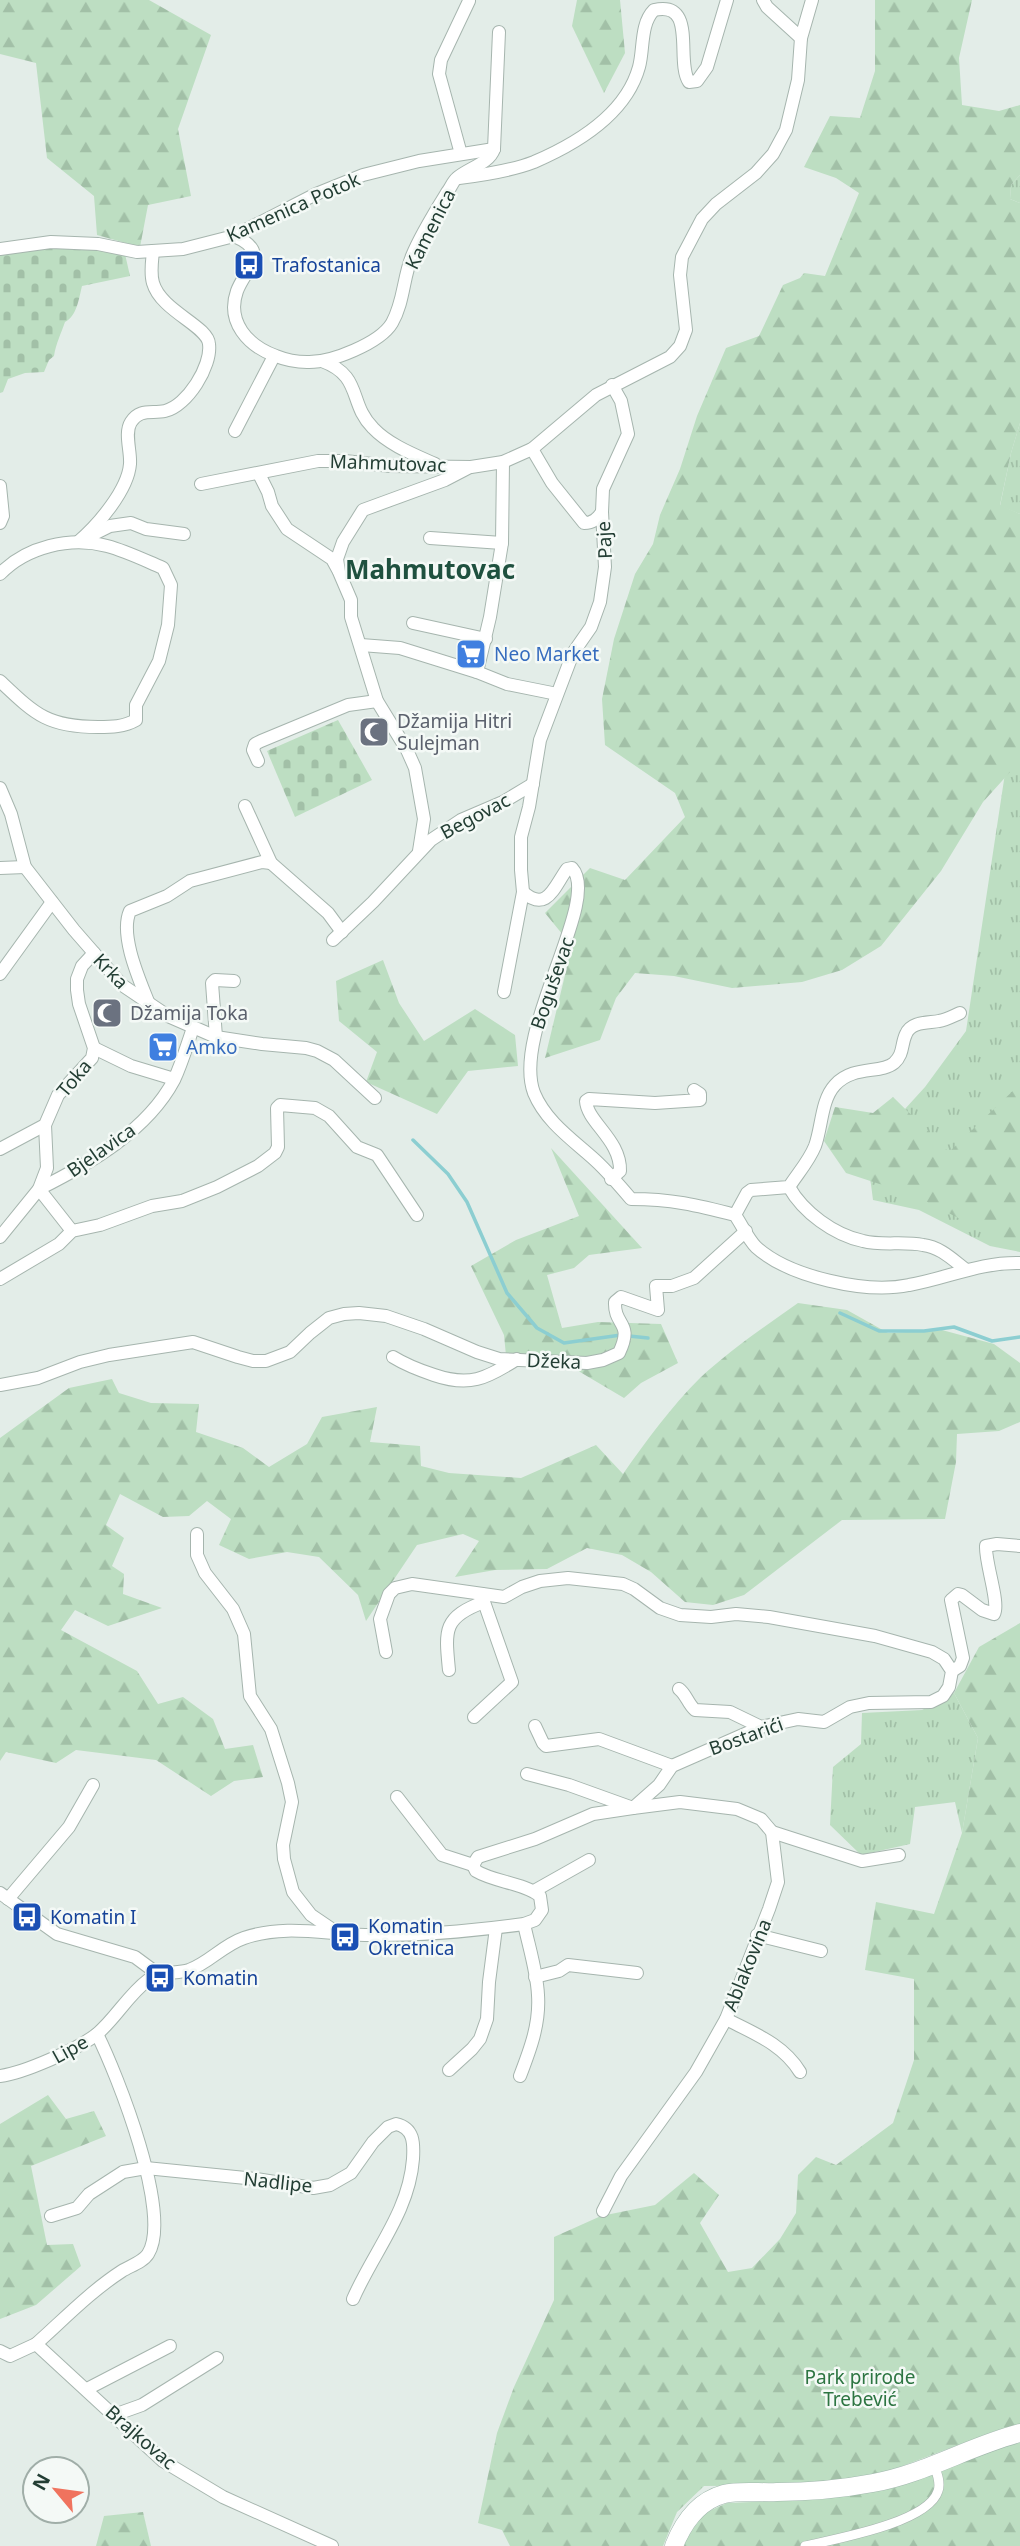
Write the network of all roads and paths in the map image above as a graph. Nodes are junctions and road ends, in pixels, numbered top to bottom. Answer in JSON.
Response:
{"nodes":[{"id":1,"x":727,"y":0,"type":"edge"},
{"id":2,"x":763,"y":0,"type":"edge"},
{"id":3,"x":812,"y":0,"type":"edge"},
{"id":4,"x":469,"y":1,"type":"edge"},
{"id":5,"x":499,"y":32,"type":"dead end"},
{"id":6,"x":801,"y":38,"type":"junction"},
{"id":7,"x":494,"y":149,"type":"junction"},
{"id":8,"x":461,"y":154,"type":"junction"},
{"id":9,"x":456,"y":179,"type":"junction"},
{"id":10,"x":234,"y":236,"type":"junction"},
{"id":11,"x":0,"y":249,"type":"edge"},
{"id":12,"x":153,"y":251,"type":"junction"},
{"id":13,"x":274,"y":356,"type":"junction"},
{"id":14,"x":322,"y":361,"type":"junction"},
{"id":15,"x":612,"y":385,"type":"junction"},
{"id":16,"x":235,"y":431,"type":"dead end"},
{"id":17,"x":532,"y":449,"type":"junction"},
{"id":18,"x":503,"y":462,"type":"junction"},
{"id":19,"x":439,"y":466,"type":"junction"},
{"id":20,"x":471,"y":467,"type":"junction"},
{"id":21,"x":258,"y":474,"type":"junction"},
{"id":22,"x":201,"y":484,"type":"dead end"},
{"id":23,"x":0,"y":486,"type":"edge"},
{"id":24,"x":602,"y":512,"type":"junction"},
{"id":25,"x":0,"y":523,"type":"edge"},
{"id":26,"x":184,"y":534,"type":"dead end"},
{"id":27,"x":430,"y":538,"type":"dead end"},
{"id":28,"x":78,"y":542,"type":"junction"},
{"id":29,"x":502,"y":542,"type":"junction"},
{"id":30,"x":338,"y":572,"type":"junction"},
{"id":31,"x":0,"y":574,"type":"edge"},
{"id":32,"x":412,"y":624,"type":"dead end"},
{"id":33,"x":486,"y":639,"type":"junction"},
{"id":34,"x":361,"y":645,"type":"junction"},
{"id":35,"x":477,"y":672,"type":"junction"},
{"id":36,"x":0,"y":681,"type":"edge"},
{"id":37,"x":557,"y":694,"type":"junction"},
{"id":38,"x":377,"y":701,"type":"junction"},
{"id":39,"x":258,"y":761,"type":"dead end"},
{"id":40,"x":533,"y":784,"type":"junction"},
{"id":41,"x":0,"y":788,"type":"edge"},
{"id":42,"x":245,"y":806,"type":"dead end"},
{"id":43,"x":419,"y":851,"type":"junction"},
{"id":44,"x":271,"y":863,"type":"junction"},
{"id":45,"x":25,"y":867,"type":"junction"},
{"id":46,"x":0,"y":868,"type":"edge"},
{"id":47,"x":523,"y":892,"type":"junction"},
{"id":48,"x":52,"y":902,"type":"junction"},
{"id":49,"x":94,"y":953,"type":"junction"},
{"id":50,"x":0,"y":974,"type":"edge"},
{"id":51,"x":234,"y":981,"type":"dead end"},
{"id":52,"x":504,"y":992,"type":"dead end"},
{"id":53,"x":150,"y":1005,"type":"junction"},
{"id":54,"x":960,"y":1013,"type":"dead end"},
{"id":55,"x":193,"y":1028,"type":"junction"},
{"id":56,"x":216,"y":1037,"type":"junction"},
{"id":57,"x":94,"y":1048,"type":"junction"},
{"id":58,"x":174,"y":1079,"type":"junction"},
{"id":59,"x":694,"y":1090,"type":"dead end"},
{"id":60,"x":375,"y":1098,"type":"dead end"},
{"id":61,"x":45,"y":1125,"type":"junction"},
{"id":62,"x":0,"y":1149,"type":"edge"},
{"id":63,"x":611,"y":1179,"type":"junction"},
{"id":64,"x":789,"y":1186,"type":"junction"},
{"id":65,"x":39,"y":1189,"type":"junction"},
{"id":66,"x":417,"y":1215,"type":"dead end"},
{"id":67,"x":735,"y":1215,"type":"junction"},
{"id":68,"x":72,"y":1231,"type":"junction"},
{"id":69,"x":746,"y":1231,"type":"junction"},
{"id":70,"x":0,"y":1237,"type":"edge"},
{"id":71,"x":1020,"y":1263,"type":"edge"},
{"id":72,"x":965,"y":1269,"type":"junction"},
{"id":73,"x":0,"y":1279,"type":"edge"},
{"id":74,"x":393,"y":1357,"type":"dead end"},
{"id":75,"x":517,"y":1359,"type":"junction"},
{"id":76,"x":0,"y":1385,"type":"edge"},
{"id":77,"x":197,"y":1534,"type":"dead end"},
{"id":78,"x":1020,"y":1546,"type":"edge"},
{"id":79,"x":483,"y":1598,"type":"junction"},
{"id":80,"x":386,"y":1652,"type":"dead end"},
{"id":81,"x":449,"y":1670,"type":"dead end"},
{"id":82,"x":952,"y":1671,"type":"junction"},
{"id":83,"x":679,"y":1689,"type":"dead end"},
{"id":84,"x":474,"y":1717,"type":"dead end"},
{"id":85,"x":535,"y":1726,"type":"dead end"},
{"id":86,"x":761,"y":1727,"type":"junction"},
{"id":87,"x":672,"y":1766,"type":"junction"},
{"id":88,"x":527,"y":1774,"type":"dead end"},
{"id":89,"x":93,"y":1785,"type":"dead end"},
{"id":90,"x":397,"y":1797,"type":"dead end"},
{"id":91,"x":633,"y":1808,"type":"junction"},
{"id":92,"x":772,"y":1832,"type":"junction"},
{"id":93,"x":899,"y":1855,"type":"dead end"},
{"id":94,"x":589,"y":1860,"type":"dead end"},
{"id":95,"x":473,"y":1865,"type":"junction"},
{"id":96,"x":534,"y":1891,"type":"junction"},
{"id":97,"x":4,"y":1896,"type":"edge"},
{"id":98,"x":524,"y":1924,"type":"junction"},
{"id":99,"x":496,"y":1928,"type":"junction"},
{"id":100,"x":336,"y":1932,"type":"junction"},
{"id":101,"x":757,"y":1935,"type":"junction"},
{"id":102,"x":821,"y":1951,"type":"dead end"},
{"id":103,"x":637,"y":1973,"type":"dead end"},
{"id":104,"x":158,"y":1974,"type":"junction"},
{"id":105,"x":535,"y":1977,"type":"junction"},
{"id":106,"x":726,"y":2019,"type":"junction"},
{"id":107,"x":97,"y":2034,"type":"junction"},
{"id":108,"x":449,"y":2070,"type":"dead end"},
{"id":109,"x":800,"y":2072,"type":"dead end"},
{"id":110,"x":0,"y":2076,"type":"edge"},
{"id":111,"x":520,"y":2076,"type":"dead end"},
{"id":112,"x":146,"y":2168,"type":"junction"},
{"id":113,"x":603,"y":2211,"type":"dead end"},
{"id":114,"x":51,"y":2216,"type":"dead end"},
{"id":115,"x":353,"y":2299,"type":"dead end"},
{"id":116,"x":36,"y":2344,"type":"junction"},
{"id":117,"x":170,"y":2346,"type":"dead end"},
{"id":118,"x":0,"y":2351,"type":"edge"},
{"id":119,"x":217,"y":2358,"type":"dead end"},
{"id":120,"x":87,"y":2389,"type":"junction"},
{"id":121,"x":114,"y":2415,"type":"junction"},
{"id":122,"x":1020,"y":2433,"type":"edge"},
{"id":123,"x":934,"y":2465,"type":"junction"},
{"id":124,"x":332,"y":2546,"type":"edge"},
{"id":125,"x":674,"y":2546,"type":"edge"},
{"id":126,"x":805,"y":2546,"type":"edge"}],
"edges":[{"from":1,"to":9,"type":"street","name":"Kamenica"},
{"from":2,"to":6,"type":"street"},
{"from":3,"to":6,"type":"street","name":"Mahmutovac"},
{"from":4,"to":8,"type":"street"},
{"from":5,"to":7,"type":"street"},
{"from":6,"to":15,"type":"street","name":"Mahmutovac"},
{"from":7,"to":8,"type":"street","name":"Kamenica Potok"},
{"from":7,"to":9,"type":"street","name":"Kamenica"},
{"from":8,"to":10,"type":"street","name":"Kamenica Potok"},
{"from":9,"to":14,"type":"street","name":"Kamenica"},
{"from":10,"to":12,"type":"street","name":"Kamenica Potok"},
{"from":10,"to":13,"type":"street","name":"Kamenica"},
{"from":11,"to":12,"type":"street","name":"Kamenica Potok"},
{"from":12,"to":28,"type":"street"},
{"from":13,"to":14,"type":"street","name":"Kamenica"},
{"from":13,"to":16,"type":"street"},
{"from":14,"to":19,"type":"street"},
{"from":15,"to":17,"type":"street","name":"Mahmutovac"},
{"from":15,"to":24,"type":"street","name":"Paje"},
{"from":17,"to":18,"type":"street","name":"Mahmutovac"},
{"from":17,"to":24,"type":"street"},
{"from":18,"to":20,"type":"street","name":"Mahmutovac"},
{"from":18,"to":29,"type":"street"},
{"from":19,"to":20,"type":"street","name":"Mahmutovac"},
{"from":19,"to":21,"type":"street","name":"Mahmutovac"},
{"from":20,"to":30,"type":"street"},
{"from":21,"to":22,"type":"street","name":"Mahmutovac"},
{"from":21,"to":30,"type":"street"},
{"from":23,"to":25,"type":"street"},
{"from":24,"to":37,"type":"street","name":"Paje"},
{"from":26,"to":28,"type":"street"},
{"from":27,"to":29,"type":"street"},
{"from":28,"to":31,"type":"street"},
{"from":28,"to":36,"type":"street"},
{"from":29,"to":33,"type":"street"},
{"from":30,"to":34,"type":"street"},
{"from":32,"to":33,"type":"street"},
{"from":33,"to":35,"type":"street"},
{"from":34,"to":35,"type":"street"},
{"from":34,"to":38,"type":"street"},
{"from":35,"to":37,"type":"street"},
{"from":37,"to":40,"type":"street","name":"Paje"},
{"from":38,"to":39,"type":"street"},
{"from":38,"to":43,"type":"street"},
{"from":40,"to":43,"type":"street","name":"Begovac"},
{"from":40,"to":47,"type":"street","name":"Paje"},
{"from":41,"to":45,"type":"street"},
{"from":42,"to":44,"type":"street"},
{"from":43,"to":44,"type":"street","name":"Begovac"},
{"from":44,"to":53,"type":"street"},
{"from":45,"to":46,"type":"street"},
{"from":45,"to":48,"type":"street","name":"Krka"},
{"from":47,"to":52,"type":"street","name":"Paje"},
{"from":47,"to":63,"type":"street","name":"Boguševac"},
{"from":48,"to":49,"type":"street","name":"Krka"},
{"from":48,"to":50,"type":"street"},
{"from":49,"to":53,"type":"street","name":"Krka"},
{"from":49,"to":57,"type":"street","name":"Toka"},
{"from":51,"to":56,"type":"street"},
{"from":53,"to":55,"type":"street","name":"Krka"},
{"from":54,"to":64,"type":"street"},
{"from":55,"to":56,"type":"street","name":"Krka"},
{"from":55,"to":58,"type":"street","name":"Bjelavica"},
{"from":56,"to":60,"type":"street","name":"Krka"},
{"from":57,"to":58,"type":"street"},
{"from":57,"to":61,"type":"street","name":"Toka"},
{"from":58,"to":65,"type":"street","name":"Bjelavica"},
{"from":59,"to":63,"type":"street"},
{"from":61,"to":62,"type":"street"},
{"from":61,"to":65,"type":"street","name":"Toka"},
{"from":63,"to":67,"type":"street","name":"Boguševac"},
{"from":64,"to":67,"type":"street"},
{"from":64,"to":72,"type":"street"},
{"from":65,"to":68,"type":"street"},
{"from":65,"to":70,"type":"street","name":"Toka"},
{"from":66,"to":68,"type":"street"},
{"from":67,"to":69,"type":"street"},
{"from":68,"to":73,"type":"street"},
{"from":69,"to":72,"type":"street"},
{"from":69,"to":75,"type":"street","name":"Džeka"},
{"from":71,"to":72,"type":"street"},
{"from":74,"to":75,"type":"street"},
{"from":75,"to":76,"type":"street","name":"Džeka"},
{"from":77,"to":100,"type":"street"},
{"from":78,"to":82,"type":"street","name":"Bostarići"},
{"from":79,"to":80,"type":"street"},
{"from":79,"to":81,"type":"street"},
{"from":79,"to":82,"type":"street"},
{"from":79,"to":84,"type":"street"},
{"from":82,"to":86,"type":"street","name":"Bostarići"},
{"from":83,"to":86,"type":"street"},
{"from":85,"to":87,"type":"street"},
{"from":86,"to":87,"type":"street","name":"Bostarići"},
{"from":87,"to":91,"type":"street","name":"Bostarići"},
{"from":88,"to":91,"type":"street"},
{"from":89,"to":97,"type":"street"},
{"from":90,"to":95,"type":"street"},
{"from":91,"to":92,"type":"street"},
{"from":91,"to":95,"type":"street"},
{"from":92,"to":93,"type":"street"},
{"from":92,"to":101,"type":"street","name":"Ablakovina"},
{"from":94,"to":96,"type":"street"},
{"from":95,"to":96,"type":"street"},
{"from":96,"to":98,"type":"street"},
{"from":97,"to":104,"type":"street"},
{"from":98,"to":99,"type":"street"},
{"from":98,"to":105,"type":"street"},
{"from":99,"to":100,"type":"street"},
{"from":99,"to":108,"type":"street"},
{"from":100,"to":104,"type":"street"},
{"from":101,"to":102,"type":"street"},
{"from":101,"to":106,"type":"street","name":"Ablakovina"},
{"from":103,"to":105,"type":"street"},
{"from":104,"to":107,"type":"street","name":"Lipe"},
{"from":105,"to":111,"type":"street"},
{"from":106,"to":109,"type":"street"},
{"from":106,"to":113,"type":"street","name":"Ablakovina"},
{"from":107,"to":110,"type":"street","name":"Lipe"},
{"from":107,"to":112,"type":"street"},
{"from":112,"to":114,"type":"street"},
{"from":112,"to":115,"type":"street","name":"Nadlipe"},
{"from":112,"to":116,"type":"street"},
{"from":116,"to":118,"type":"street"},
{"from":116,"to":120,"type":"street","name":"Brajkovac"},
{"from":117,"to":120,"type":"street"},
{"from":119,"to":121,"type":"street"},
{"from":120,"to":121,"type":"street","name":"Brajkovac"},
{"from":121,"to":124,"type":"street","name":"Brajkovac"},
{"from":122,"to":123,"type":"main road"},
{"from":123,"to":125,"type":"main road"},
{"from":123,"to":126,"type":"street"}]}
